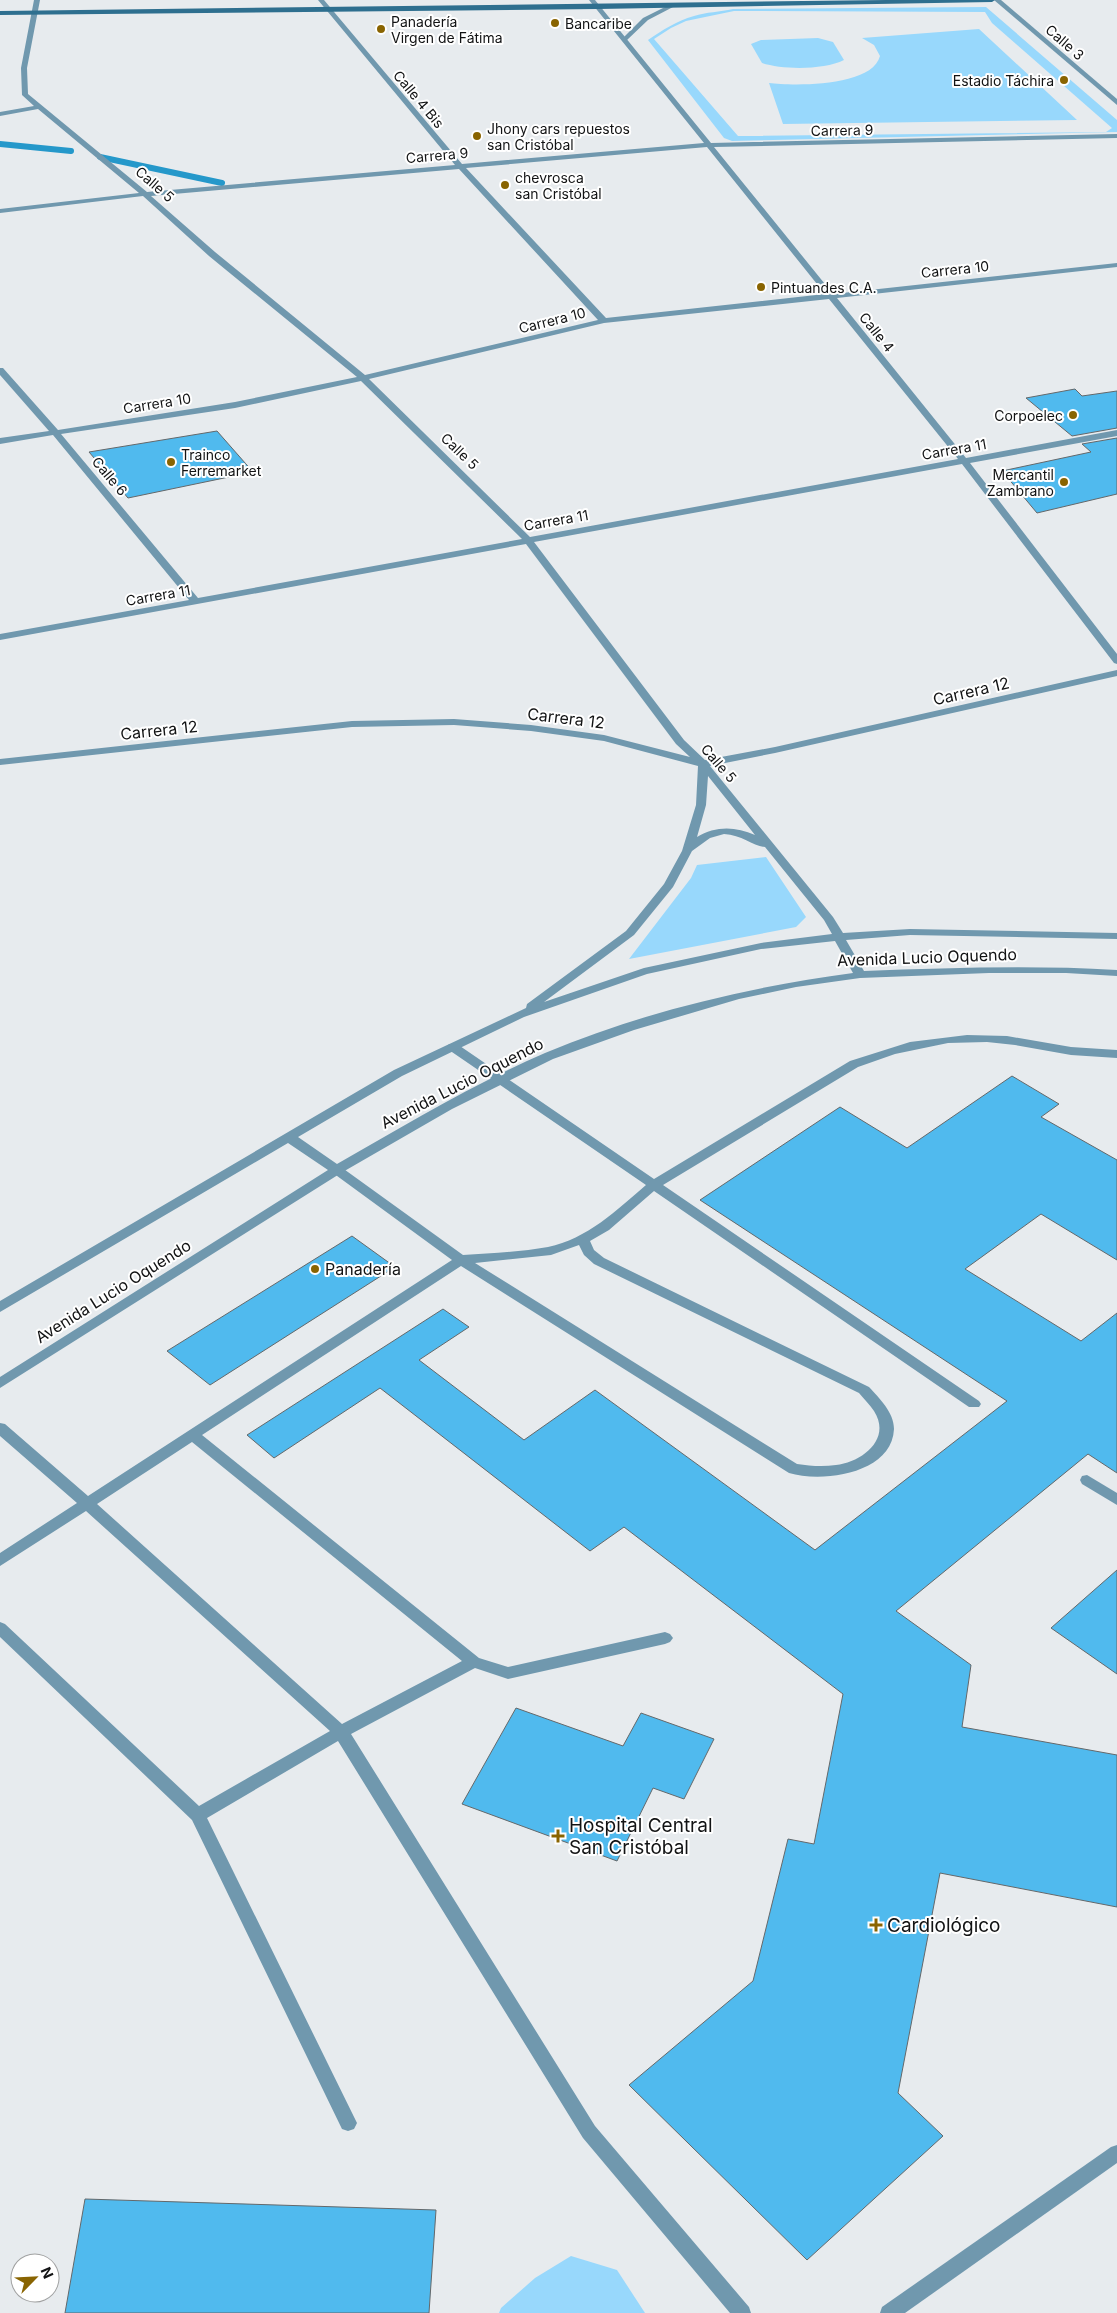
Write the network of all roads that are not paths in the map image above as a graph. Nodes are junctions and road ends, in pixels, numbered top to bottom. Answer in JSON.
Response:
{"nodes":[{"id":1,"x":321,"y":0,"type":"edge"},
{"id":2,"x":592,"y":0,"type":"edge"},
{"id":3,"x":992,"y":0,"type":"edge"},
{"id":4,"x":997,"y":0,"type":"edge"},
{"id":5,"x":312,"y":1,"type":"edge"},
{"id":6,"x":331,"y":1,"type":"edge"},
{"id":7,"x":243,"y":2,"type":"dead end"},
{"id":8,"x":0,"y":6,"type":"edge"},
{"id":9,"x":35,"y":6,"type":"edge"},
{"id":10,"x":671,"y":6,"type":"junction"},
{"id":11,"x":599,"y":7,"type":"junction"},
{"id":12,"x":327,"y":9,"type":"junction"},
{"id":13,"x":0,"y":13,"type":"edge"},
{"id":14,"x":625,"y":39,"type":"junction"},
{"id":15,"x":1117,"y":103,"type":"edge"},
{"id":16,"x":39,"y":107,"type":"junction"},
{"id":17,"x":0,"y":114,"type":"edge"},
{"id":18,"x":1117,"y":136,"type":"edge"},
{"id":19,"x":711,"y":145,"type":"junction"},
{"id":20,"x":459,"y":165,"type":"junction"},
{"id":21,"x":145,"y":194,"type":"junction"},
{"id":22,"x":0,"y":211,"type":"edge"},
{"id":23,"x":1117,"y":265,"type":"edge"},
{"id":24,"x":831,"y":297,"type":"junction"},
{"id":25,"x":604,"y":321,"type":"junction"},
{"id":26,"x":0,"y":370,"type":"edge"},
{"id":27,"x":363,"y":378,"type":"junction"},
{"id":28,"x":55,"y":432,"type":"junction"},
{"id":29,"x":1117,"y":433,"type":"edge"},
{"id":30,"x":0,"y":441,"type":"edge"},
{"id":31,"x":964,"y":461,"type":"junction"},
{"id":32,"x":527,"y":539,"type":"junction"},
{"id":33,"x":196,"y":602,"type":"junction"},
{"id":34,"x":0,"y":637,"type":"edge"},
{"id":35,"x":1117,"y":661,"type":"edge"},
{"id":36,"x":1117,"y":673,"type":"edge"},
{"id":37,"x":0,"y":762,"type":"edge"},
{"id":38,"x":703,"y":764,"type":"junction"},
{"id":39,"x":688,"y":850,"type":"junction"},
{"id":40,"x":775,"y":853,"type":"junction"},
{"id":41,"x":1117,"y":936,"type":"edge"},
{"id":42,"x":839,"y":937,"type":"junction"},
{"id":43,"x":860,"y":974,"type":"junction"},
{"id":44,"x":1117,"y":974,"type":"edge"},
{"id":45,"x":520,"y":1014,"type":"junction"},
{"id":46,"x":453,"y":1047,"type":"junction"},
{"id":47,"x":1117,"y":1054,"type":"edge"},
{"id":48,"x":501,"y":1079,"type":"junction"},
{"id":49,"x":290,"y":1138,"type":"junction"},
{"id":50,"x":337,"y":1170,"type":"junction"},
{"id":51,"x":654,"y":1185,"type":"junction"},
{"id":52,"x":583,"y":1239,"type":"junction"},
{"id":53,"x":461,"y":1260,"type":"junction"},
{"id":54,"x":0,"y":1307,"type":"edge"},
{"id":55,"x":0,"y":1383,"type":"edge"},
{"id":56,"x":974,"y":1404,"type":"dead end"},
{"id":57,"x":0,"y":1428,"type":"edge"},
{"id":58,"x":191,"y":1434,"type":"junction"},
{"id":59,"x":1087,"y":1480,"type":"dead end"},
{"id":60,"x":1117,"y":1500,"type":"edge"},
{"id":61,"x":87,"y":1503,"type":"junction"},
{"id":62,"x":0,"y":1560,"type":"edge"},
{"id":63,"x":0,"y":1628,"type":"edge"},
{"id":64,"x":665,"y":1638,"type":"dead end"},
{"id":65,"x":474,"y":1662,"type":"junction"},
{"id":66,"x":342,"y":1732,"type":"junction"},
{"id":67,"x":198,"y":1815,"type":"junction"},
{"id":68,"x":348,"y":2123,"type":"dead end"},
{"id":69,"x":1117,"y":2153,"type":"edge"},
{"id":70,"x":742,"y":2313,"type":"edge"},
{"id":71,"x":889,"y":2313,"type":"edge"}],
"edges":[{"from":1,"to":5,"type":"street"},
{"from":1,"to":6,"type":"street"},
{"from":1,"to":12,"type":"street","name":"Calle 4 Bis"},
{"from":2,"to":11,"type":"street","name":"Calle 4"},
{"from":3,"to":10,"type":"street"},
{"from":4,"to":15,"type":"street","name":"Calle 3"},
{"from":7,"to":9,"type":"street"},
{"from":8,"to":9,"type":"street"},
{"from":9,"to":12,"type":"street"},
{"from":9,"to":13,"type":"street"},
{"from":9,"to":16,"type":"street","name":"Calle 5"},
{"from":10,"to":11,"type":"street"},
{"from":10,"to":14,"type":"street"},
{"from":11,"to":12,"type":"street"},
{"from":11,"to":14,"type":"street","name":"Calle 4"},
{"from":12,"to":20,"type":"street","name":"Calle 4 Bis"},
{"from":14,"to":19,"type":"street","name":"Calle 4"},
{"from":16,"to":17,"type":"street"},
{"from":16,"to":21,"type":"street","name":"Calle 5"},
{"from":18,"to":19,"type":"street","name":"Carrera 9"},
{"from":19,"to":20,"type":"street","name":"Carrera 9"},
{"from":19,"to":24,"type":"street","name":"Calle 4"},
{"from":20,"to":21,"type":"street","name":"Carrera 9"},
{"from":20,"to":25,"type":"street","name":"Calle 4 Bis"},
{"from":21,"to":22,"type":"street","name":"Carrera 9"},
{"from":21,"to":27,"type":"street","name":"Calle 5"},
{"from":23,"to":24,"type":"street","name":"Carrera 10"},
{"from":24,"to":25,"type":"street","name":"Carrera 10"},
{"from":24,"to":31,"type":"street","name":"Calle 4"},
{"from":25,"to":27,"type":"street","name":"Carrera 10"},
{"from":26,"to":28,"type":"street","name":"Calle 6"},
{"from":27,"to":28,"type":"street","name":"Carrera 10"},
{"from":27,"to":32,"type":"street","name":"Calle 5"},
{"from":28,"to":30,"type":"street","name":"Carrera 10"},
{"from":28,"to":33,"type":"street","name":"Calle 6"},
{"from":29,"to":31,"type":"street","name":"Carrera 11"},
{"from":31,"to":32,"type":"street","name":"Carrera 11"},
{"from":31,"to":35,"type":"street","name":"Calle 4"},
{"from":32,"to":33,"type":"street","name":"Carrera 11"},
{"from":32,"to":38,"type":"street","name":"Calle 5"},
{"from":33,"to":34,"type":"street","name":"Carrera 11"},
{"from":36,"to":38,"type":"street","name":"Carrera 12"},
{"from":37,"to":38,"type":"street","name":"Carrera 12"},
{"from":38,"to":39,"type":"street"},
{"from":38,"to":40,"type":"street","name":"Calle 5"},
{"from":39,"to":40,"type":"street"},
{"from":39,"to":45,"type":"street"},
{"from":40,"to":42,"type":"street","name":"Calle 5"},
{"from":41,"to":42,"type":"street","name":"Avenida Lucio Oquendo"},
{"from":42,"to":43,"type":"street","name":"Calle 5"},
{"from":42,"to":45,"type":"street","name":"Avenida Lucio Oquendo"},
{"from":43,"to":44,"type":"street","name":"Avenida Lucio Oquendo"},
{"from":43,"to":48,"type":"street","name":"Avenida Lucio Oquendo"},
{"from":45,"to":46,"type":"street","name":"Avenida Lucio Oquendo"},
{"from":46,"to":48,"type":"street"},
{"from":46,"to":49,"type":"street","name":"Avenida Lucio Oquendo"},
{"from":47,"to":51,"type":"street"},
{"from":48,"to":50,"type":"street","name":"Avenida Lucio Oquendo"},
{"from":48,"to":51,"type":"street"},
{"from":49,"to":50,"type":"street"},
{"from":49,"to":54,"type":"street","name":"Avenida Lucio Oquendo"},
{"from":50,"to":53,"type":"street"},
{"from":50,"to":55,"type":"street","name":"Avenida Lucio Oquendo"},
{"from":51,"to":52,"type":"street"},
{"from":51,"to":56,"type":"street"},
{"from":52,"to":53,"type":"street"},
{"from":52,"to":53,"type":"street"},
{"from":53,"to":58,"type":"street"},
{"from":57,"to":61,"type":"street"},
{"from":58,"to":61,"type":"street"},
{"from":58,"to":65,"type":"street"},
{"from":59,"to":60,"type":"street"},
{"from":61,"to":62,"type":"street"},
{"from":61,"to":66,"type":"street"},
{"from":63,"to":67,"type":"street"},
{"from":64,"to":65,"type":"street"},
{"from":65,"to":66,"type":"street"},
{"from":66,"to":67,"type":"street"},
{"from":66,"to":70,"type":"street"},
{"from":67,"to":68,"type":"street"},
{"from":69,"to":71,"type":"street"}]}
